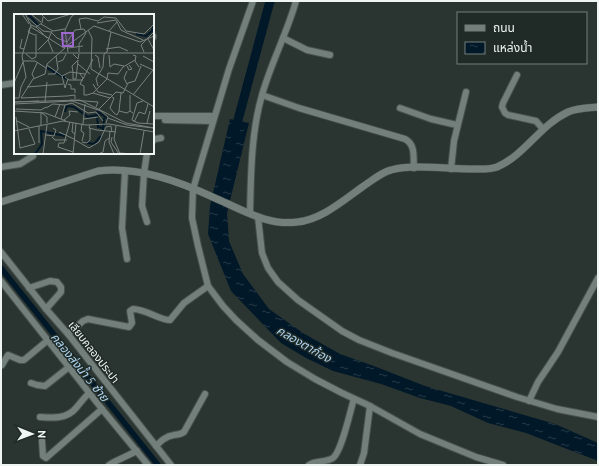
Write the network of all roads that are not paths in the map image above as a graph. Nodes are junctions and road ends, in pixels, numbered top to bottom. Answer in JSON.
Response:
{"nodes":[{"id":1,"x":253,"y":1,"type":"edge"},
{"id":2,"x":296,"y":1,"type":"edge"},
{"id":3,"x":283,"y":38,"type":"junction"},
{"id":4,"x":330,"y":55,"type":"dead end"},
{"id":5,"x":517,"y":75,"type":"dead end"},
{"id":6,"x":14,"y":80,"type":"edge"},
{"id":7,"x":1,"y":81,"type":"edge"},
{"id":8,"x":14,"y":83,"type":"edge"},
{"id":9,"x":1,"y":85,"type":"edge"},
{"id":10,"x":466,"y":92,"type":"dead end"},
{"id":11,"x":262,"y":95,"type":"junction"},
{"id":12,"x":598,"y":107,"type":"edge"},
{"id":13,"x":400,"y":108,"type":"dead end"},
{"id":14,"x":154,"y":116,"type":"edge"},
{"id":15,"x":214,"y":118,"type":"junction"},
{"id":16,"x":165,"y":120,"type":"dead end"},
{"id":17,"x":457,"y":125,"type":"junction"},
{"id":18,"x":543,"y":129,"type":"junction"},
{"id":19,"x":160,"y":138,"type":"dead end"},
{"id":20,"x":154,"y":140,"type":"edge"},
{"id":21,"x":147,"y":154,"type":"edge"},
{"id":22,"x":33,"y":156,"type":"dead end"},
{"id":23,"x":1,"y":167,"type":"edge"},
{"id":24,"x":414,"y":168,"type":"junction"},
{"id":25,"x":452,"y":169,"type":"junction"},
{"id":26,"x":125,"y":171,"type":"junction"},
{"id":27,"x":144,"y":173,"type":"junction"},
{"id":28,"x":193,"y":189,"type":"junction"},
{"id":29,"x":1,"y":202,"type":"edge"},
{"id":30,"x":250,"y":213,"type":"junction"},
{"id":31,"x":258,"y":217,"type":"junction"},
{"id":32,"x":147,"y":222,"type":"dead end"},
{"id":33,"x":1,"y":252,"type":"edge"},
{"id":34,"x":127,"y":259,"type":"dead end"},
{"id":35,"x":598,"y":278,"type":"edge"},
{"id":36,"x":1,"y":281,"type":"edge"},
{"id":37,"x":208,"y":286,"type":"junction"},
{"id":38,"x":29,"y":288,"type":"junction"},
{"id":39,"x":46,"y":309,"type":"junction"},
{"id":40,"x":68,"y":334,"type":"junction"},
{"id":41,"x":48,"y":340,"type":"junction"},
{"id":42,"x":2,"y":365,"type":"dead end"},
{"id":43,"x":69,"y":367,"type":"junction"},
{"id":44,"x":32,"y":383,"type":"dead end"},
{"id":45,"x":89,"y":393,"type":"junction"},
{"id":46,"x":205,"y":394,"type":"dead end"},
{"id":47,"x":354,"y":399,"type":"junction"},
{"id":48,"x":529,"y":401,"type":"junction"},
{"id":49,"x":370,"y":406,"type":"junction"},
{"id":50,"x":102,"y":409,"type":"junction"},
{"id":51,"x":40,"y":417,"type":"dead end"},
{"id":52,"x":598,"y":417,"type":"edge"},
{"id":53,"x":42,"y":441,"type":"dead end"},
{"id":54,"x":156,"y":446,"type":"junction"},
{"id":55,"x":137,"y":451,"type":"junction"},
{"id":56,"x":109,"y":465,"type":"edge"},
{"id":57,"x":148,"y":465,"type":"edge"},
{"id":58,"x":171,"y":465,"type":"edge"},
{"id":59,"x":309,"y":465,"type":"edge"},
{"id":60,"x":360,"y":465,"type":"edge"},
{"id":61,"x":504,"y":465,"type":"edge"}],
"edges":[{"from":1,"to":15,"type":"street"},
{"from":2,"to":3,"type":"street"},
{"from":3,"to":4,"type":"street"},
{"from":3,"to":11,"type":"street"},
{"from":5,"to":18,"type":"street"},
{"from":6,"to":7,"type":"street"},
{"from":8,"to":9,"type":"street"},
{"from":10,"to":17,"type":"street"},
{"from":11,"to":24,"type":"street"},
{"from":11,"to":30,"type":"street"},
{"from":12,"to":18,"type":"street"},
{"from":13,"to":17,"type":"street"},
{"from":14,"to":15,"type":"street"},
{"from":15,"to":16,"type":"street"},
{"from":15,"to":28,"type":"street"},
{"from":17,"to":25,"type":"street"},
{"from":18,"to":25,"type":"street"},
{"from":19,"to":20,"type":"street"},
{"from":21,"to":27,"type":"street"},
{"from":22,"to":23,"type":"street"},
{"from":24,"to":25,"type":"street"},
{"from":24,"to":31,"type":"street"},
{"from":26,"to":27,"type":"street"},
{"from":26,"to":29,"type":"street"},
{"from":26,"to":34,"type":"street"},
{"from":27,"to":28,"type":"street"},
{"from":27,"to":32,"type":"street"},
{"from":28,"to":30,"type":"street"},
{"from":28,"to":37,"type":"street"},
{"from":30,"to":31,"type":"street"},
{"from":31,"to":48,"type":"street"},
{"from":33,"to":38,"type":"street","name":"เลียบคลองประปา"},
{"from":35,"to":48,"type":"street"},
{"from":36,"to":41,"type":"street"},
{"from":37,"to":40,"type":"street"},
{"from":37,"to":47,"type":"street"},
{"from":38,"to":39,"type":"street","name":"เลียบคลองประปา"},
{"from":38,"to":39,"type":"street"},
{"from":39,"to":40,"type":"street","name":"เลียบคลองประปา"},
{"from":40,"to":54,"type":"street","name":"เลียบคลองประปา"},
{"from":41,"to":42,"type":"street"},
{"from":41,"to":43,"type":"street"},
{"from":43,"to":44,"type":"street"},
{"from":43,"to":45,"type":"street"},
{"from":45,"to":50,"type":"street"},
{"from":45,"to":51,"type":"street"},
{"from":46,"to":54,"type":"street"},
{"from":47,"to":49,"type":"street"},
{"from":47,"to":59,"type":"street"},
{"from":48,"to":52,"type":"street"},
{"from":49,"to":60,"type":"street"},
{"from":49,"to":61,"type":"street"},
{"from":50,"to":53,"type":"street"},
{"from":50,"to":55,"type":"street"},
{"from":54,"to":58,"type":"street","name":"เลียบคลองประปา"},
{"from":55,"to":56,"type":"street"},
{"from":55,"to":57,"type":"street"}]}
